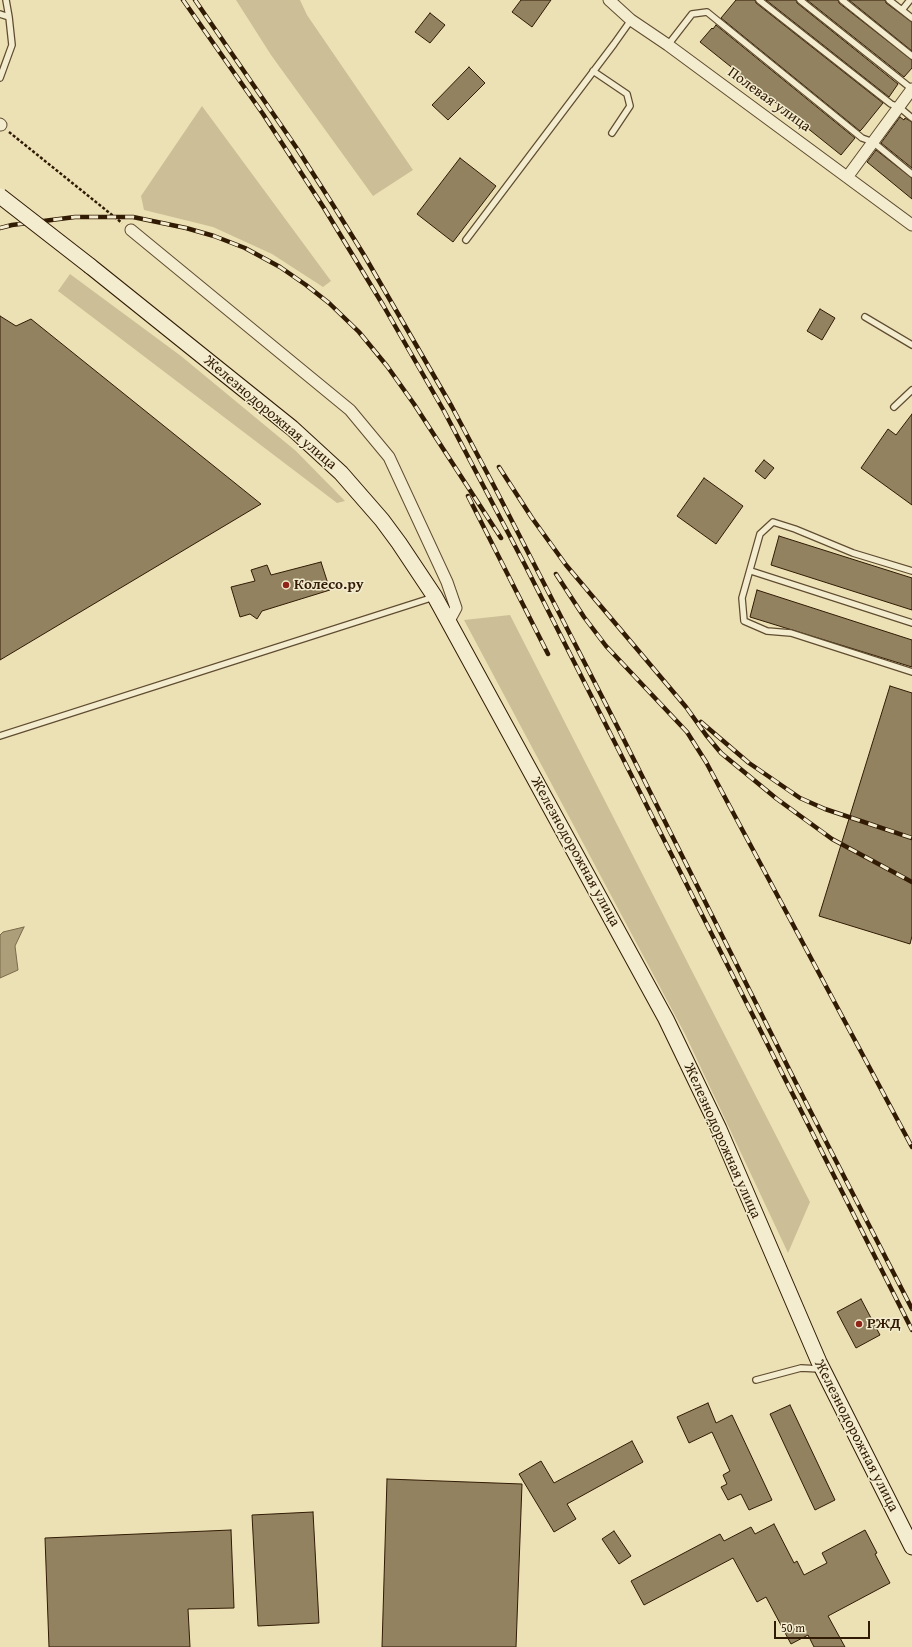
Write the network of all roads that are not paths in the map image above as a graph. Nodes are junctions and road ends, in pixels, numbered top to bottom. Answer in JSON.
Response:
{"nodes":[{"id":1,"x":6,"y":0,"type":"edge"},
{"id":2,"x":609,"y":0,"type":"edge"},
{"id":3,"x":759,"y":0,"type":"edge"},
{"id":4,"x":800,"y":0,"type":"edge"},
{"id":5,"x":842,"y":0,"type":"edge"},
{"id":6,"x":889,"y":0,"type":"edge"},
{"id":7,"x":910,"y":0,"type":"edge"},
{"id":8,"x":902,"y":10,"type":"junction"},
{"id":9,"x":0,"y":14,"type":"edge"},
{"id":10,"x":9,"y":17,"type":"junction"},
{"id":11,"x":912,"y":18,"type":"edge"},
{"id":12,"x":631,"y":20,"type":"junction"},
{"id":13,"x":668,"y":45,"type":"junction"},
{"id":14,"x":912,"y":56,"type":"edge"},
{"id":15,"x":593,"y":72,"type":"junction"},
{"id":16,"x":0,"y":78,"type":"edge"},
{"id":17,"x":912,"y":89,"type":"edge"},
{"id":18,"x":899,"y":107,"type":"junction"},
{"id":19,"x":912,"y":118,"type":"edge"},
{"id":20,"x":612,"y":133,"type":"dead end"},
{"id":21,"x":873,"y":142,"type":"junction"},
{"id":22,"x":912,"y":174,"type":"edge"},
{"id":23,"x":848,"y":176,"type":"junction"},
{"id":24,"x":0,"y":196,"type":"edge"},
{"id":25,"x":912,"y":225,"type":"edge"},
{"id":26,"x":131,"y":230,"type":"road end"},
{"id":27,"x":466,"y":240,"type":"dead end"},
{"id":28,"x":865,"y":316,"type":"dead end"},
{"id":29,"x":912,"y":345,"type":"edge"},
{"id":30,"x":912,"y":390,"type":"edge"},
{"id":31,"x":894,"y":407,"type":"dead end"},
{"id":32,"x":751,"y":571,"type":"junction"},
{"id":33,"x":912,"y":571,"type":"edge"},
{"id":34,"x":435,"y":597,"type":"junction"},
{"id":35,"x":449,"y":621,"type":"junction"},
{"id":36,"x":912,"y":623,"type":"edge"},
{"id":37,"x":912,"y":672,"type":"edge"},
{"id":38,"x":0,"y":736,"type":"edge"},
{"id":39,"x":822,"y":1369,"type":"junction"},
{"id":40,"x":756,"y":1380,"type":"dead end"},
{"id":41,"x":912,"y":1547,"type":"edge"}],
"edges":[{"from":1,"to":10,"type":"lane"},
{"from":2,"to":12,"type":"street","name":"Полевая улица"},
{"from":3,"to":18,"type":"lane"},
{"from":4,"to":17,"type":"lane"},
{"from":5,"to":14,"type":"lane"},
{"from":6,"to":8,"type":"lane"},
{"from":7,"to":8,"type":"lane"},
{"from":8,"to":11,"type":"lane"},
{"from":9,"to":10,"type":"lane"},
{"from":10,"to":16,"type":"lane"},
{"from":12,"to":13,"type":"street","name":"Полевая улица"},
{"from":12,"to":15,"type":"lane"},
{"from":13,"to":21,"type":"lane"},
{"from":13,"to":23,"type":"street","name":"Полевая улица"},
{"from":15,"to":20,"type":"lane"},
{"from":15,"to":27,"type":"lane"},
{"from":17,"to":18,"type":"street"},
{"from":18,"to":19,"type":"lane"},
{"from":18,"to":21,"type":"street"},
{"from":21,"to":22,"type":"lane"},
{"from":21,"to":23,"type":"street"},
{"from":23,"to":25,"type":"street","name":"Полевая улица"},
{"from":24,"to":34,"type":"main road","name":"Железнодорожная улица","bridge":true},
{"from":26,"to":35,"type":"street"},
{"from":28,"to":29,"type":"lane"},
{"from":30,"to":31,"type":"lane"},
{"from":32,"to":33,"type":"lane"},
{"from":32,"to":36,"type":"lane"},
{"from":32,"to":37,"type":"lane"},
{"from":34,"to":35,"type":"main road","name":"Железнодорожная улица"},
{"from":34,"to":38,"type":"lane"},
{"from":35,"to":39,"type":"main road","name":"Железнодорожная улица"},
{"from":39,"to":40,"type":"lane"},
{"from":39,"to":41,"type":"main road","name":"Железнодорожная улица"}]}
